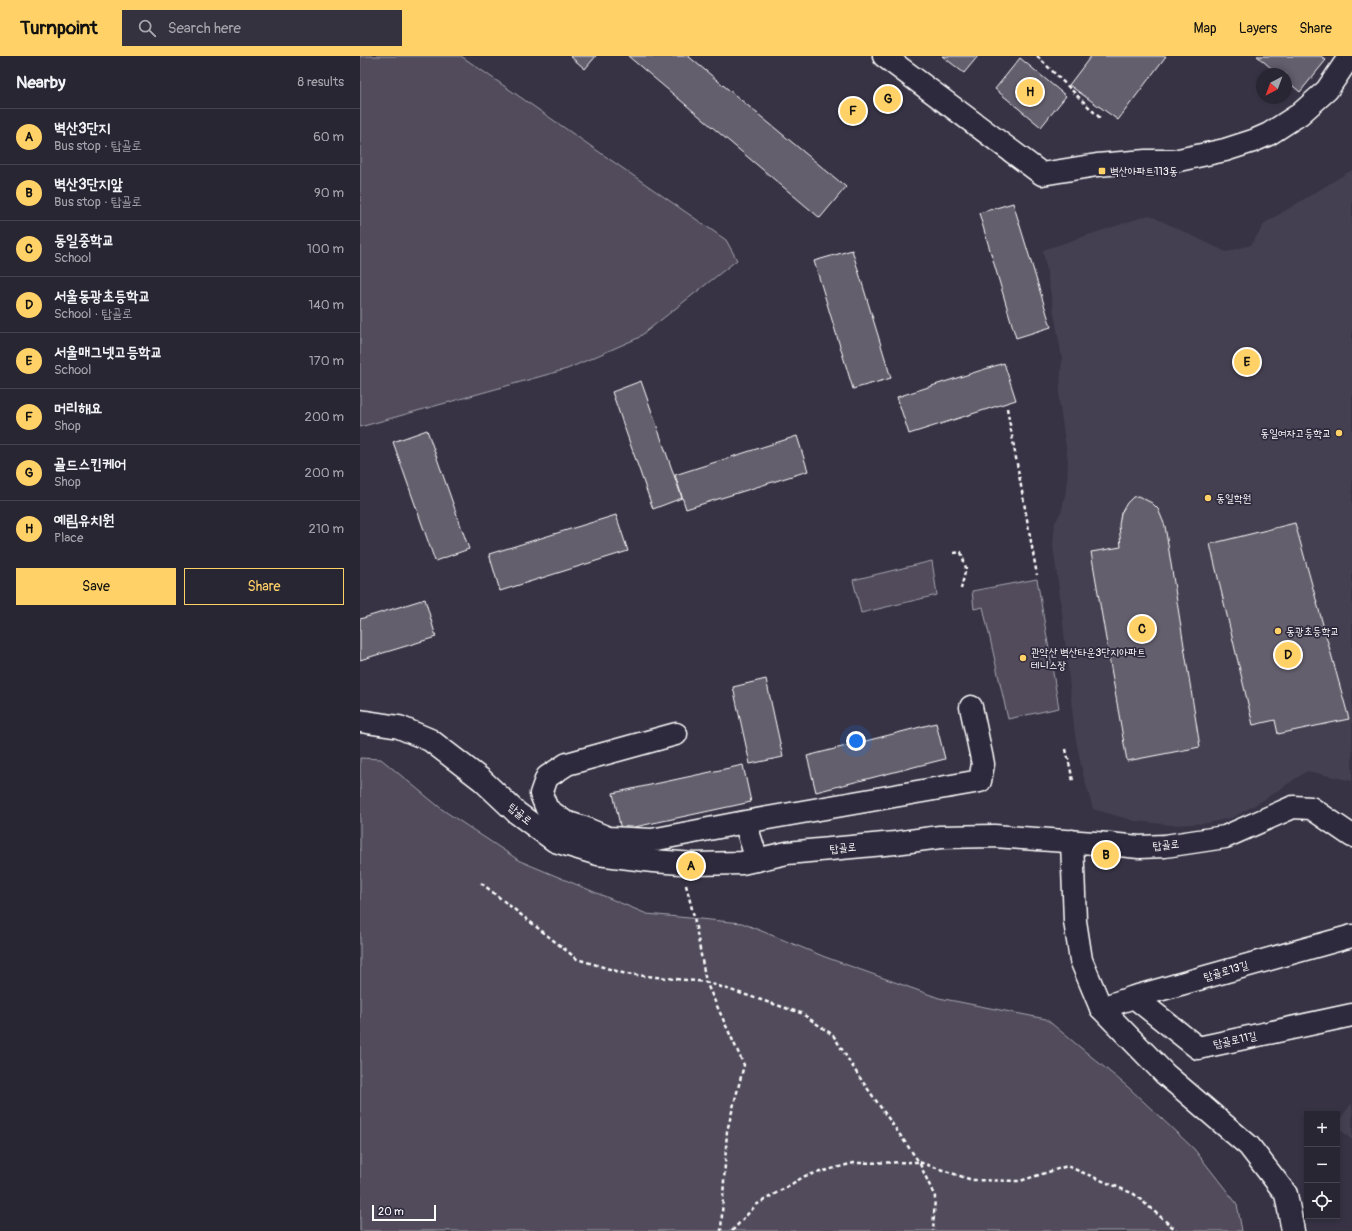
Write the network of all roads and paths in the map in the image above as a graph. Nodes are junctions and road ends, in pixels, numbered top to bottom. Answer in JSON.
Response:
{"nodes":[{"id":1,"x":884,"y":56,"type":"edge"},
{"id":2,"x":1038,"y":56,"type":"edge"},
{"id":3,"x":1350,"y":56,"type":"edge"},
{"id":4,"x":1101,"y":119,"type":"dead end"},
{"id":5,"x":1007,"y":408,"type":"dead end"},
{"id":6,"x":954,"y":553,"type":"dead end"},
{"id":7,"x":1037,"y":575,"type":"dead end"},
{"id":8,"x":960,"y":588,"type":"dead end"},
{"id":9,"x":971,"y":707,"type":"dead end"},
{"id":10,"x":360,"y":721,"type":"edge"},
{"id":11,"x":676,"y":734,"type":"dead end"},
{"id":12,"x":1066,"y":749,"type":"dead end"},
{"id":13,"x":1073,"y":781,"type":"dead end"},
{"id":14,"x":745,"y":822,"type":"junction"},
{"id":15,"x":1352,"y":836,"type":"edge"},
{"id":16,"x":1072,"y":842,"type":"junction"},
{"id":17,"x":757,"y":860,"type":"junction"},
{"id":18,"x":685,"y":882,"type":"dead end"},
{"id":19,"x":481,"y":883,"type":"dead end"},
{"id":20,"x":1352,"y":936,"type":"edge"},
{"id":21,"x":706,"y":982,"type":"junction"},
{"id":22,"x":1134,"y":997,"type":"junction"},
{"id":23,"x":1101,"y":1008,"type":"junction"},
{"id":24,"x":1352,"y":1015,"type":"edge"},
{"id":25,"x":919,"y":1162,"type":"junction"},
{"id":26,"x":721,"y":1231,"type":"edge"},
{"id":27,"x":732,"y":1231,"type":"edge"},
{"id":28,"x":933,"y":1231,"type":"edge"},
{"id":29,"x":1177,"y":1231,"type":"edge"},
{"id":30,"x":1293,"y":1231,"type":"edge"}],
"edges":[{"from":1,"to":3,"type":"street"},
{"from":2,"to":4,"type":"path"},
{"from":5,"to":7,"type":"path"},
{"from":6,"to":8,"type":"path"},
{"from":9,"to":14,"type":"street"},
{"from":10,"to":17,"type":"street","name":"탑골로"},
{"from":11,"to":14,"type":"street"},
{"from":12,"to":13,"type":"path"},
{"from":14,"to":17,"type":"street"},
{"from":15,"to":16,"type":"street","name":"탑골로"},
{"from":16,"to":17,"type":"street","name":"탑골로"},
{"from":16,"to":23,"type":"street"},
{"from":18,"to":21,"type":"path"},
{"from":19,"to":21,"type":"path"},
{"from":20,"to":22,"type":"street","name":"탑골로13길"},
{"from":21,"to":25,"type":"path"},
{"from":21,"to":26,"type":"path"},
{"from":22,"to":23,"type":"street","name":"탑골로13길"},
{"from":22,"to":24,"type":"street","name":"탑골로11길"},
{"from":23,"to":30,"type":"street"},
{"from":25,"to":27,"type":"path"},
{"from":25,"to":28,"type":"path"},
{"from":25,"to":29,"type":"path"}]}
